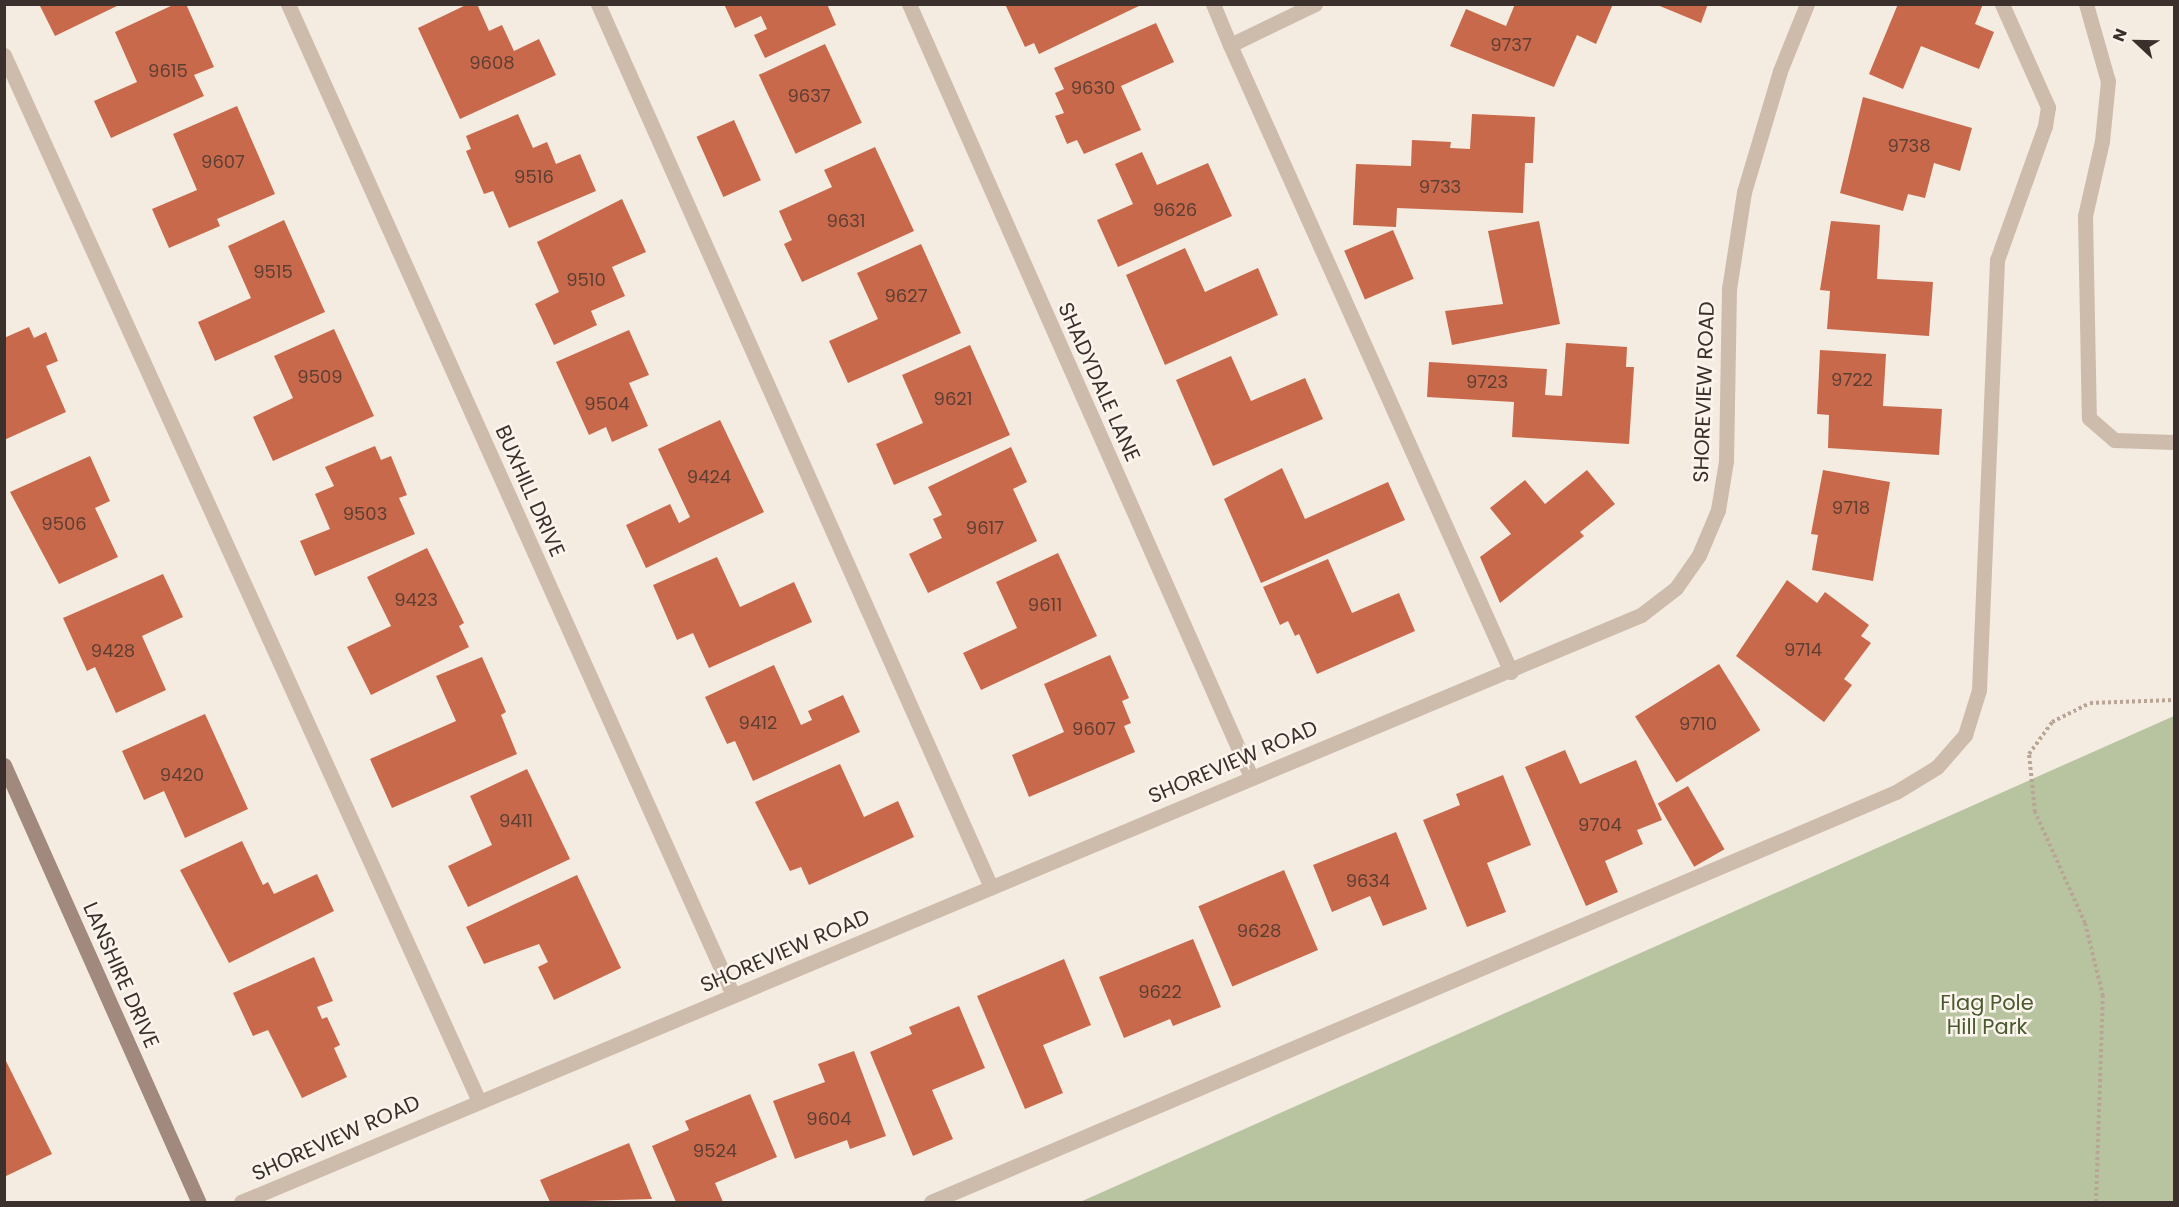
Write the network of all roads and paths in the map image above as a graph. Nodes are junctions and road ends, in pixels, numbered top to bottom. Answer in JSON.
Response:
{"nodes":[{"id":1,"x":288,"y":4,"type":"edge"},
{"id":2,"x":598,"y":4,"type":"edge"},
{"id":3,"x":909,"y":4,"type":"edge"},
{"id":4,"x":1213,"y":4,"type":"edge"},
{"id":5,"x":1315,"y":4,"type":"edge"},
{"id":6,"x":1807,"y":4,"type":"edge"},
{"id":7,"x":2002,"y":4,"type":"edge"},
{"id":8,"x":2086,"y":4,"type":"edge"},
{"id":9,"x":1230,"y":45,"type":"junction"},
{"id":10,"x":4,"y":55,"type":"edge"},
{"id":11,"x":2175,"y":442,"type":"edge"},
{"id":12,"x":1511,"y":672,"type":"junction"},
{"id":13,"x":2175,"y":700,"type":"edge"},
{"id":14,"x":4,"y":765,"type":"edge"},
{"id":15,"x":1251,"y":777,"type":"junction"},
{"id":16,"x":991,"y":887,"type":"junction"},
{"id":17,"x":733,"y":995,"type":"junction"},
{"id":18,"x":478,"y":1099,"type":"junction"},
{"id":19,"x":200,"y":1203,"type":"edge"},
{"id":20,"x":241,"y":1203,"type":"edge"},
{"id":21,"x":931,"y":1203,"type":"edge"},
{"id":22,"x":2096,"y":1203,"type":"edge"}],
"edges":[{"from":1,"to":17,"type":"street","name":"BUXHILL DRIVE"},
{"from":2,"to":16,"type":"street"},
{"from":3,"to":15,"type":"street","name":"SHADYDALE LANE"},
{"from":4,"to":9,"type":"street"},
{"from":5,"to":9,"type":"street"},
{"from":6,"to":12,"type":"street","name":"SHOREVIEW ROAD"},
{"from":7,"to":21,"type":"street"},
{"from":8,"to":11,"type":"street"},
{"from":9,"to":12,"type":"street"},
{"from":10,"to":18,"type":"street"},
{"from":12,"to":15,"type":"street","name":"SHOREVIEW ROAD"},
{"from":13,"to":22,"type":"path"},
{"from":14,"to":19,"type":"street","name":"LANSHIRE DRIVE"},
{"from":15,"to":16,"type":"street","name":"SHOREVIEW ROAD"},
{"from":16,"to":17,"type":"street","name":"SHOREVIEW ROAD"},
{"from":17,"to":18,"type":"street","name":"SHOREVIEW ROAD"},
{"from":18,"to":20,"type":"street","name":"SHOREVIEW ROAD"}]}
